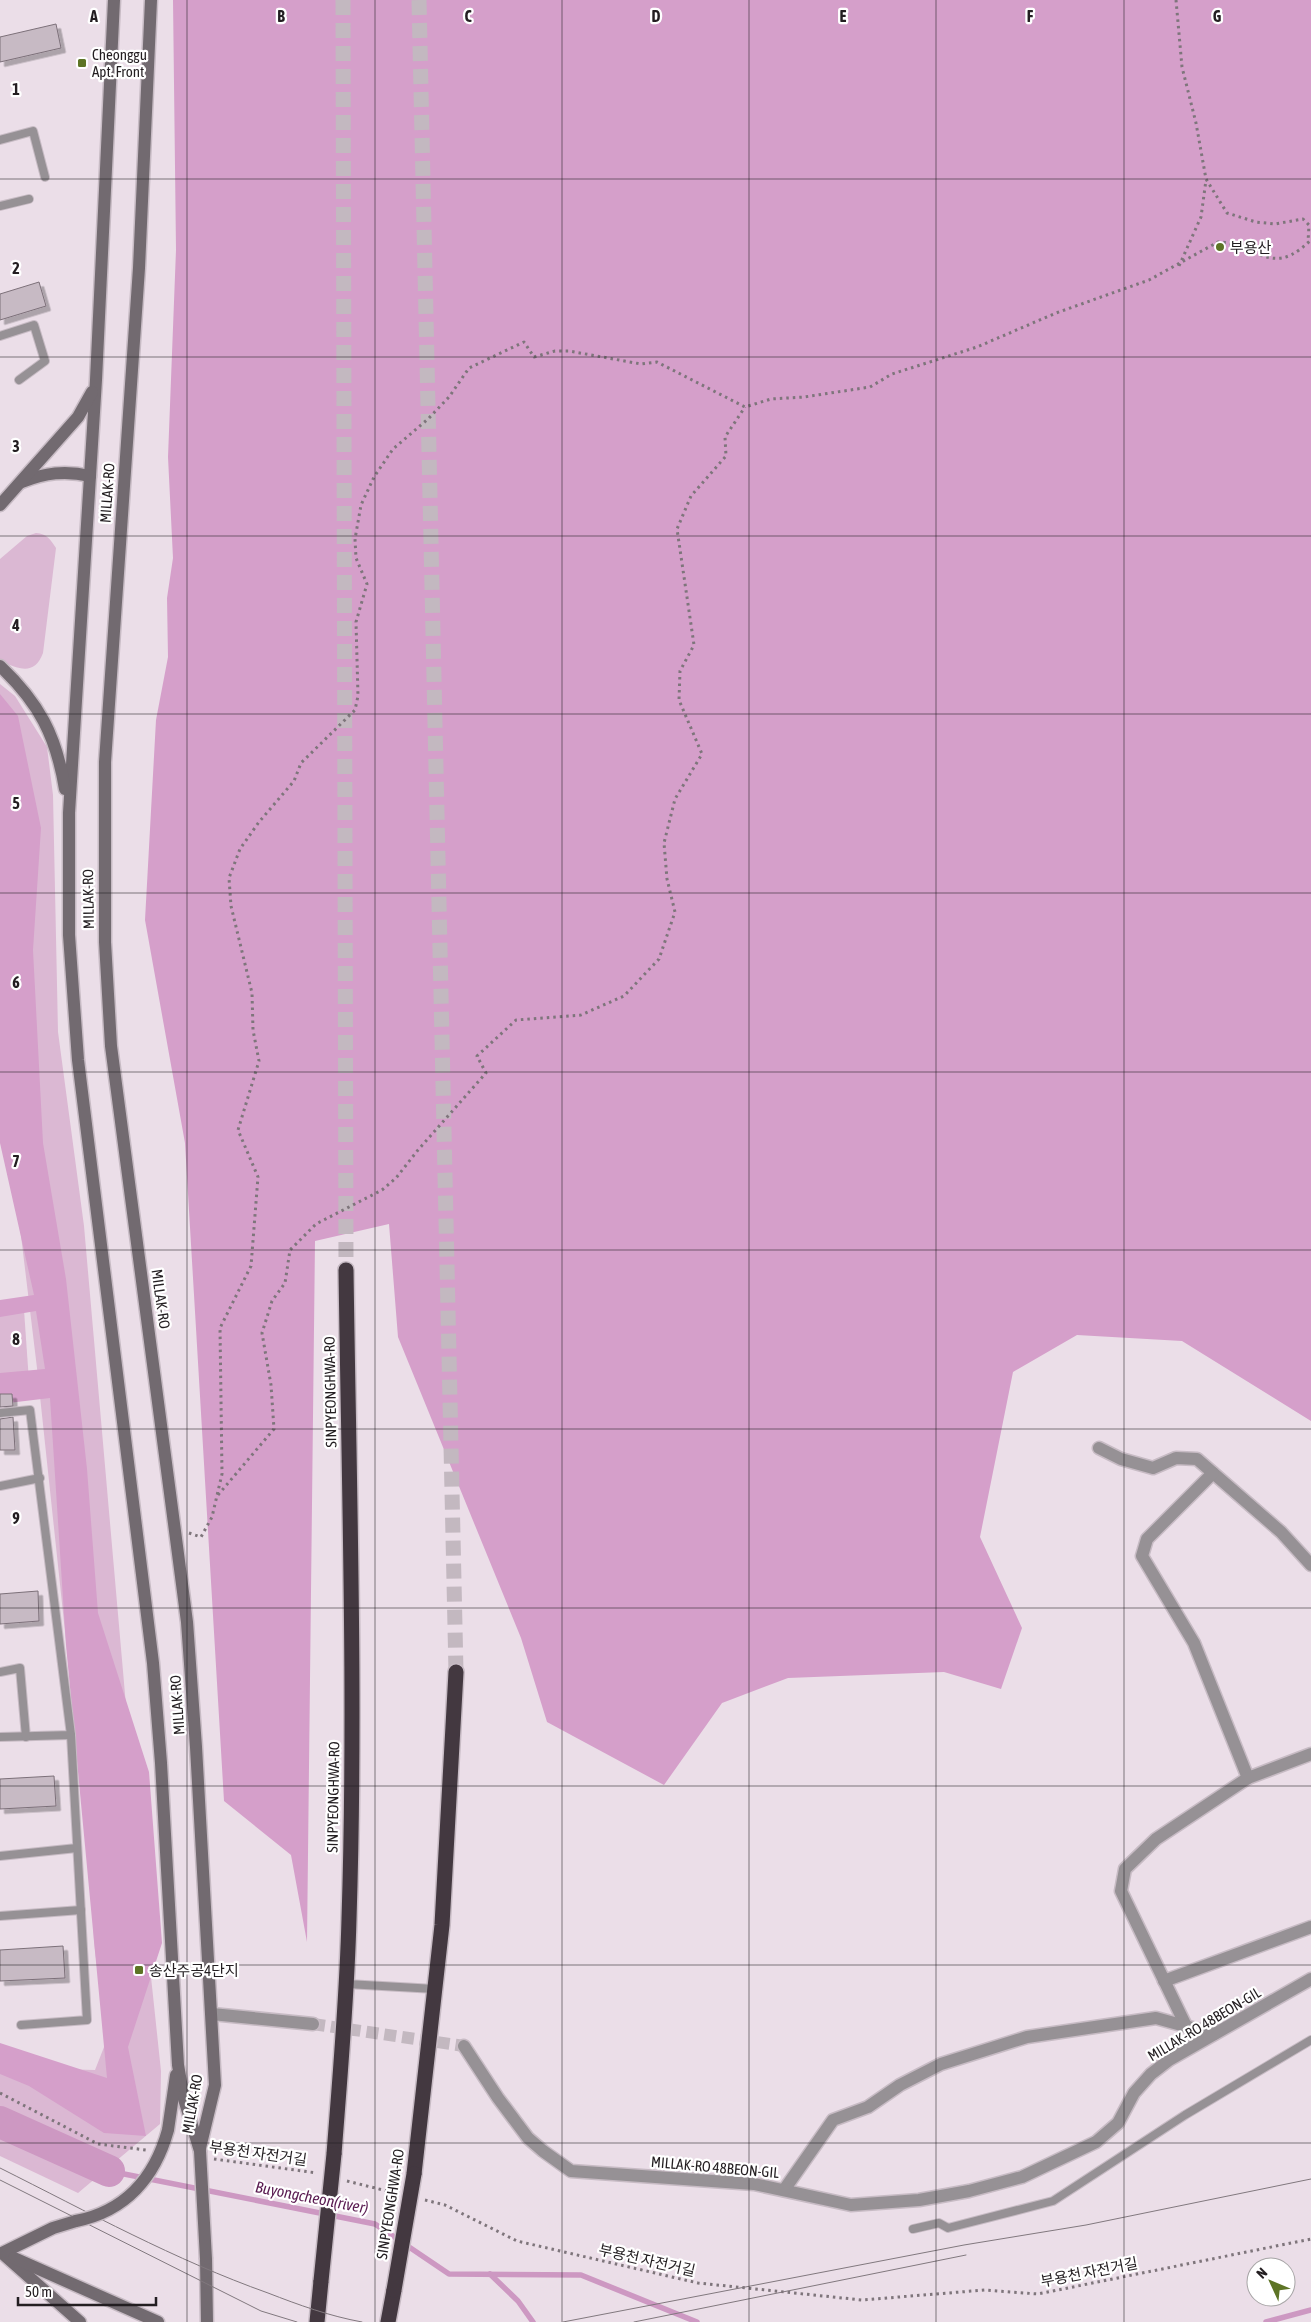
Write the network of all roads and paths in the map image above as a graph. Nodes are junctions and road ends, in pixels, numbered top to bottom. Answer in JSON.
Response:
{"nodes":[{"id":1,"x":114,"y":0,"type":"edge"},
{"id":2,"x":151,"y":0,"type":"edge"},
{"id":3,"x":1176,"y":0,"type":"edge"},
{"id":4,"x":0,"y":140,"type":"edge"},
{"id":5,"x":45,"y":177,"type":"dead end"},
{"id":6,"x":1206,"y":179,"type":"junction"},
{"id":7,"x":29,"y":199,"type":"dead end"},
{"id":8,"x":0,"y":206,"type":"edge"},
{"id":9,"x":1309,"y":241,"type":"edge"},
{"id":10,"x":1179,"y":266,"type":"junction"},
{"id":11,"x":0,"y":336,"type":"edge"},
{"id":12,"x":19,"y":380,"type":"dead end"},
{"id":13,"x":96,"y":380,"type":"junction"},
{"id":14,"x":745,"y":407,"type":"junction"},
{"id":15,"x":90,"y":476,"type":"junction"},
{"id":16,"x":19,"y":484,"type":"junction"},
{"id":17,"x":0,"y":505,"type":"edge"},
{"id":18,"x":0,"y":666,"type":"edge"},
{"id":19,"x":69,"y":813,"type":"junction"},
{"id":20,"x":346,"y":1270,"type":"tunnel mouth"},
{"id":21,"x":0,"y":1413,"type":"edge"},
{"id":22,"x":1099,"y":1448,"type":"dead end"},
{"id":23,"x":1213,"y":1473,"type":"junction"},
{"id":24,"x":40,"y":1478,"type":"junction"},
{"id":25,"x":0,"y":1486,"type":"edge"},
{"id":26,"x":217,"y":1496,"type":"junction"},
{"id":27,"x":175,"y":1527,"type":"junction"},
{"id":28,"x":1311,"y":1565,"type":"edge"},
{"id":29,"x":0,"y":1672,"type":"edge"},
{"id":30,"x":456,"y":1672,"type":"tunnel mouth"},
{"id":31,"x":71,"y":1735,"type":"junction"},
{"id":32,"x":26,"y":1737,"type":"junction"},
{"id":33,"x":0,"y":1738,"type":"edge"},
{"id":34,"x":1311,"y":1754,"type":"edge"},
{"id":35,"x":1248,"y":1778,"type":"junction"},
{"id":36,"x":78,"y":1848,"type":"junction"},
{"id":37,"x":0,"y":1856,"type":"edge"},
{"id":38,"x":81,"y":1910,"type":"junction"},
{"id":39,"x":0,"y":1916,"type":"edge"},
{"id":40,"x":1311,"y":1927,"type":"edge"},
{"id":41,"x":1311,"y":1979,"type":"edge"},
{"id":42,"x":1164,"y":1980,"type":"junction"},
{"id":43,"x":347,"y":1984,"type":"junction"},
{"id":44,"x":435,"y":1990,"type":"junction"},
{"id":45,"x":212,"y":2014,"type":"junction"},
{"id":46,"x":312,"y":2024,"type":"tunnel mouth"},
{"id":47,"x":21,"y":2025,"type":"dead end"},
{"id":48,"x":1186,"y":2026,"type":"junction"},
{"id":49,"x":1214,"y":2034,"type":"junction"},
{"id":50,"x":1311,"y":2040,"type":"edge"},
{"id":51,"x":464,"y":2046,"type":"dead end"},
{"id":52,"x":178,"y":2065,"type":"junction"},
{"id":53,"x":0,"y":2093,"type":"edge"},
{"id":54,"x":156,"y":2151,"type":"dead end"},
{"id":55,"x":202,"y":2154,"type":"junction"},
{"id":56,"x":320,"y":2174,"type":"dead end"},
{"id":57,"x":340,"y":2179,"type":"dead end"},
{"id":58,"x":784,"y":2190,"type":"junction"},
{"id":59,"x":397,"y":2193,"type":"dead end"},
{"id":60,"x":416,"y":2198,"type":"dead end"},
{"id":61,"x":914,"y":2229,"type":"dead end"},
{"id":62,"x":1311,"y":2239,"type":"edge"},
{"id":63,"x":1,"y":2252,"type":"edge"},
{"id":64,"x":80,"y":2322,"type":"edge"},
{"id":65,"x":158,"y":2322,"type":"edge"},
{"id":66,"x":207,"y":2322,"type":"edge"},
{"id":67,"x":317,"y":2322,"type":"edge"},
{"id":68,"x":388,"y":2322,"type":"edge"}],
"edges":[{"from":1,"to":13,"type":"main road","name":"MILLAK-RO"},
{"from":2,"to":27,"type":"main road","name":"MILLAK-RO"},
{"from":3,"to":6,"type":"path"},
{"from":4,"to":5,"type":"lane"},
{"from":6,"to":9,"type":"path"},
{"from":6,"to":10,"type":"path"},
{"from":7,"to":8,"type":"lane"},
{"from":9,"to":10,"type":"path"},
{"from":10,"to":14,"type":"path"},
{"from":11,"to":12,"type":"lane"},
{"from":13,"to":15,"type":"main road","name":"MILLAK-RO"},
{"from":13,"to":16,"type":"main road"},
{"from":14,"to":26,"type":"path"},
{"from":14,"to":26,"type":"path"},
{"from":15,"to":16,"type":"main road"},
{"from":15,"to":19,"type":"main road","name":"MILLAK-RO"},
{"from":16,"to":17,"type":"main road"},
{"from":18,"to":19,"type":"main road"},
{"from":19,"to":52,"type":"main road","name":"MILLAK-RO"},
{"from":20,"to":43,"type":"highway","name":"SINPYEONGHWA-RO"},
{"from":21,"to":24,"type":"lane"},
{"from":22,"to":23,"type":"street"},
{"from":23,"to":28,"type":"street"},
{"from":23,"to":35,"type":"street"},
{"from":24,"to":25,"type":"lane"},
{"from":24,"to":31,"type":"lane"},
{"from":26,"to":27,"type":"path"},
{"from":27,"to":45,"type":"main road","name":"MILLAK-RO"},
{"from":29,"to":32,"type":"lane"},
{"from":30,"to":44,"type":"highway","name":"SINPYEONGHWA-RO"},
{"from":31,"to":32,"type":"lane"},
{"from":31,"to":36,"type":"lane"},
{"from":32,"to":33,"type":"lane"},
{"from":34,"to":35,"type":"street"},
{"from":35,"to":42,"type":"street"},
{"from":36,"to":37,"type":"lane"},
{"from":36,"to":38,"type":"lane"},
{"from":38,"to":39,"type":"lane"},
{"from":38,"to":47,"type":"lane"},
{"from":40,"to":42,"type":"street"},
{"from":41,"to":49,"type":"street","name":"MILLAK-RO 48BEON-GIL"},
{"from":42,"to":48,"type":"street"},
{"from":43,"to":44,"type":"lane"},
{"from":43,"to":67,"type":"highway","name":"SINPYEONGHWA-RO","bridge":true},
{"from":44,"to":68,"type":"highway","name":"SINPYEONGHWA-RO","bridge":true},
{"from":45,"to":46,"type":"street"},
{"from":45,"to":55,"type":"main road","name":"MILLAK-RO"},
{"from":48,"to":49,"type":"street"},
{"from":48,"to":58,"type":"street"},
{"from":49,"to":58,"type":"street","name":"MILLAK-RO 48BEON-GIL"},
{"from":50,"to":61,"type":"lane"},
{"from":51,"to":58,"type":"street","name":"MILLAK-RO 48BEON-GIL"},
{"from":52,"to":55,"type":"main road","name":"MILLAK-RO"},
{"from":52,"to":63,"type":"main road","bridge":true},
{"from":53,"to":54,"type":"path"},
{"from":55,"to":56,"type":"path","name":"부용천 자전거길"},
{"from":55,"to":66,"type":"main road","bridge":true},
{"from":57,"to":59,"type":"path"},
{"from":60,"to":62,"type":"path","name":"부용천 자전거길"},
{"from":63,"to":64,"type":"main road"},
{"from":63,"to":65,"type":"main road"}]}
